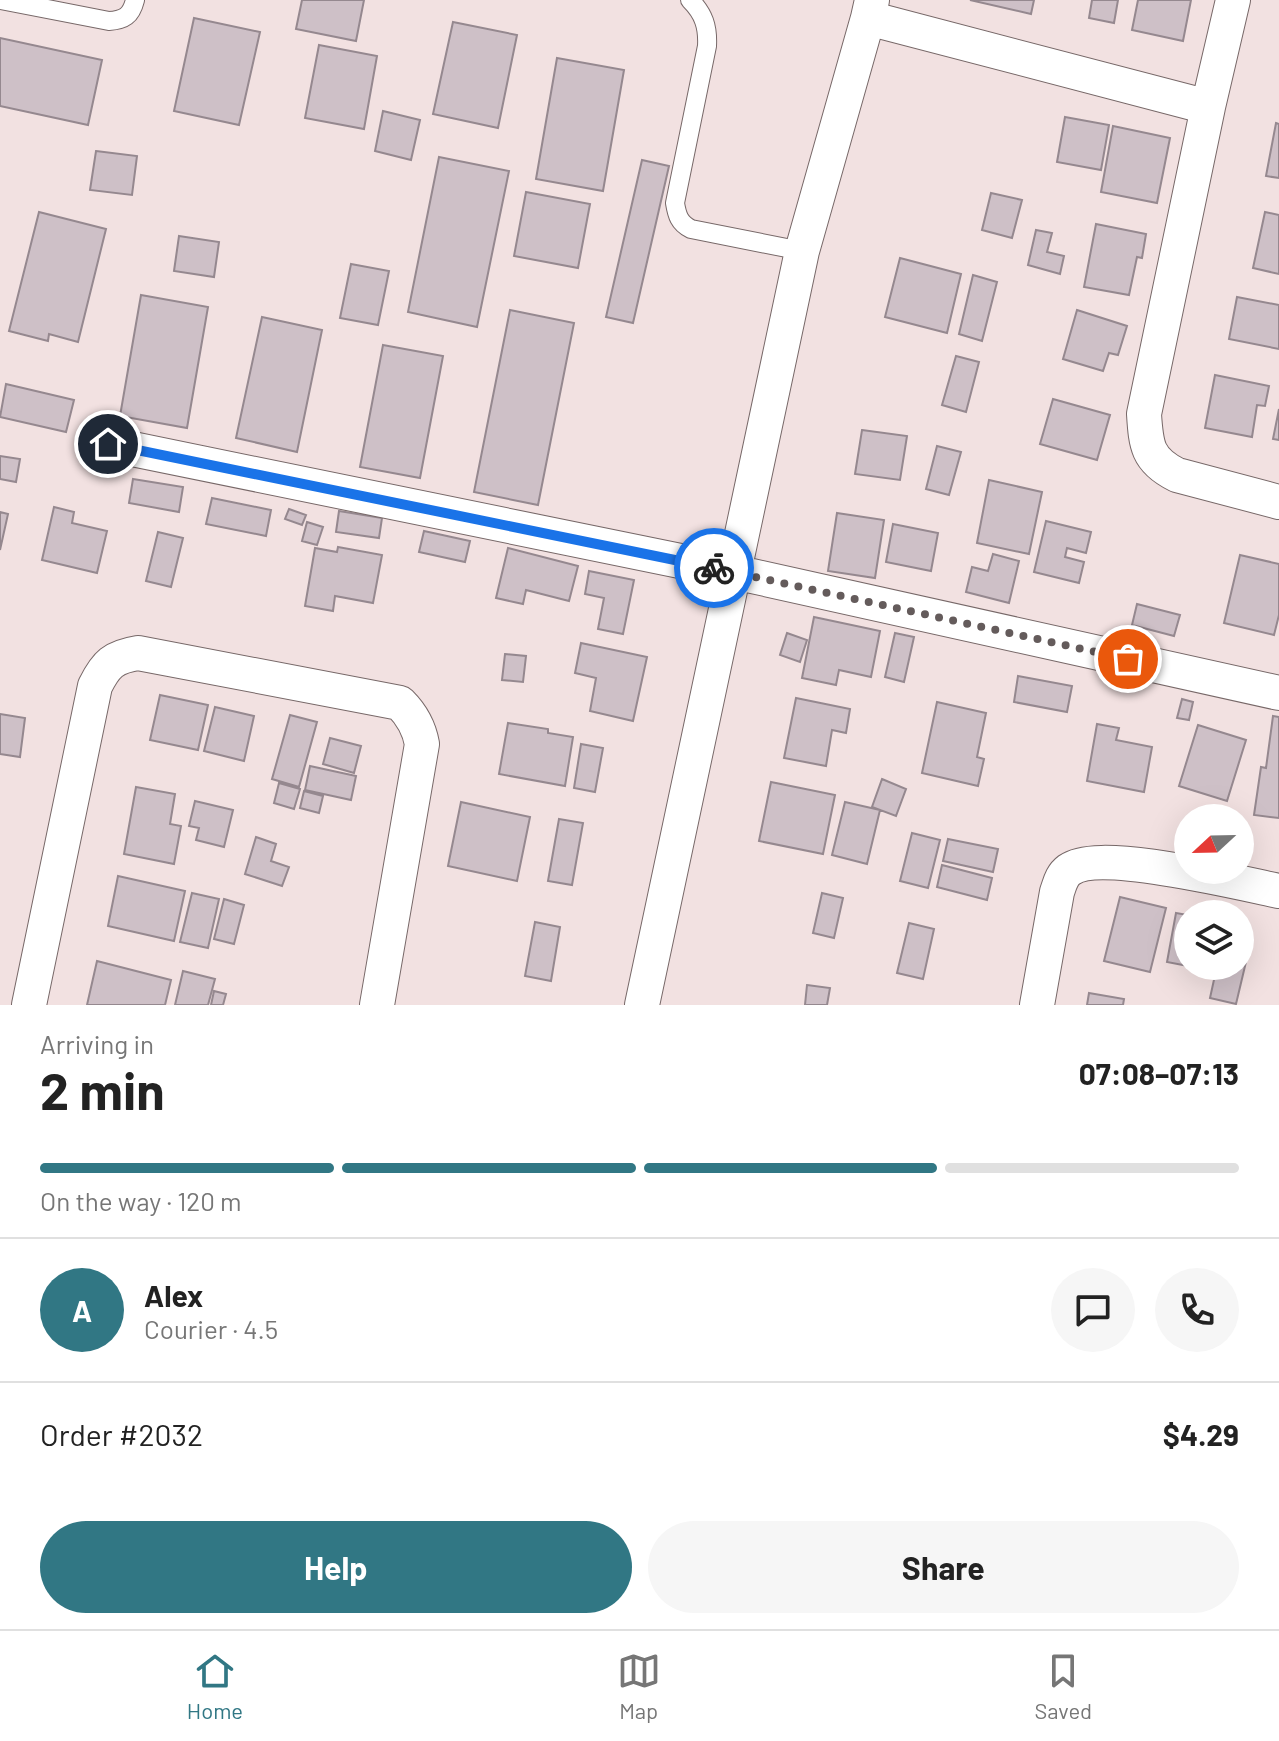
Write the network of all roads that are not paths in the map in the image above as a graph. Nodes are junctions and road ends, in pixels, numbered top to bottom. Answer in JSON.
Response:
{"nodes":[{"id":1,"x":1,"y":0,"type":"edge"},
{"id":2,"x":135,"y":0,"type":"edge"},
{"id":3,"x":690,"y":0,"type":"edge"},
{"id":4,"x":1233,"y":0,"type":"edge"},
{"id":5,"x":870,"y":9,"type":"edge"},
{"id":6,"x":1208,"y":107,"type":"junction"},
{"id":7,"x":802,"y":251,"type":"junction"},
{"id":8,"x":108,"y":444,"type":"dead end"},
{"id":9,"x":1279,"y":502,"type":"edge"},
{"id":10,"x":734,"y":572,"type":"junction"},
{"id":11,"x":1279,"y":693,"type":"edge"},
{"id":12,"x":1279,"y":891,"type":"edge"},
{"id":13,"x":29,"y":1005,"type":"edge"},
{"id":14,"x":377,"y":1005,"type":"edge"},
{"id":15,"x":642,"y":1005,"type":"edge"},
{"id":16,"x":1037,"y":1005,"type":"edge"}],
"edges":[{"from":1,"to":2,"type":"lane"},
{"from":3,"to":7,"type":"lane"},
{"from":4,"to":6,"type":"street"},
{"from":5,"to":6,"type":"street"},
{"from":5,"to":7,"type":"street"},
{"from":6,"to":9,"type":"street"},
{"from":7,"to":10,"type":"street"},
{"from":8,"to":10,"type":"street"},
{"from":10,"to":11,"type":"street"},
{"from":10,"to":15,"type":"street"},
{"from":12,"to":16,"type":"street"},
{"from":13,"to":14,"type":"street"}]}
